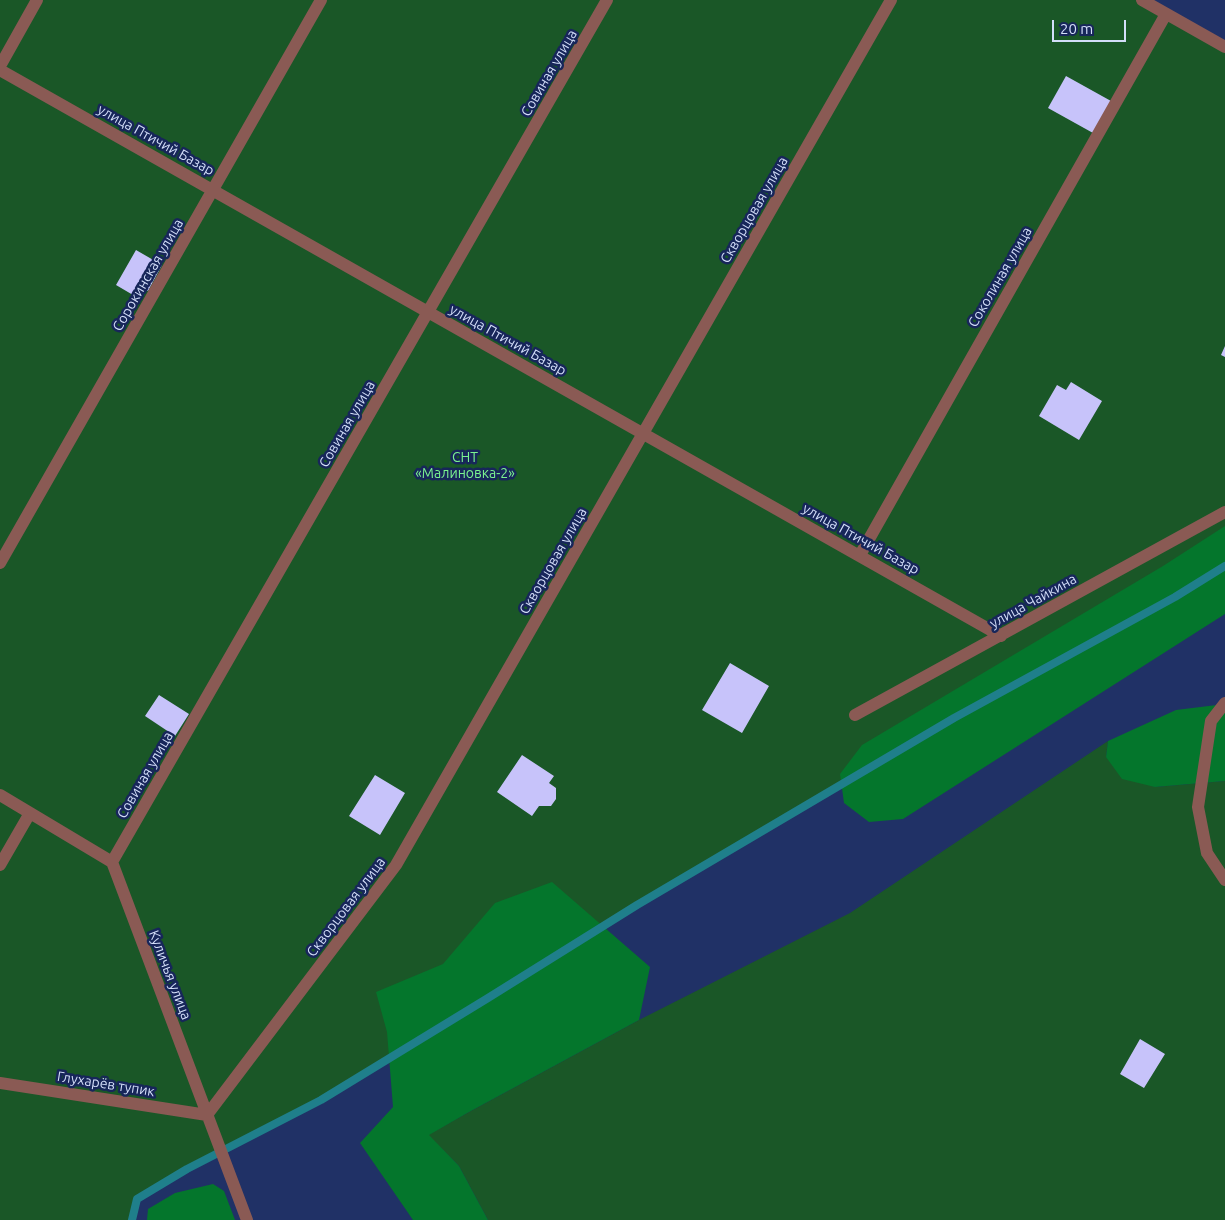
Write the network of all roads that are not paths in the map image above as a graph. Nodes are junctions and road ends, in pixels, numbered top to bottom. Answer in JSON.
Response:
{"nodes":[{"id":1,"x":37,"y":0,"type":"edge"},
{"id":2,"x":321,"y":0,"type":"edge"},
{"id":3,"x":608,"y":0,"type":"edge"},
{"id":4,"x":891,"y":0,"type":"edge"},
{"id":5,"x":1142,"y":0,"type":"edge"},
{"id":6,"x":1166,"y":14,"type":"junction"},
{"id":7,"x":1225,"y":47,"type":"edge"},
{"id":8,"x":0,"y":66,"type":"edge"},
{"id":9,"x":0,"y":70,"type":"edge"},
{"id":10,"x":213,"y":190,"type":"junction"},
{"id":11,"x":428,"y":312,"type":"junction"},
{"id":12,"x":643,"y":433,"type":"junction"},
{"id":13,"x":1225,"y":512,"type":"edge"},
{"id":14,"x":860,"y":555,"type":"junction"},
{"id":15,"x":0,"y":563,"type":"edge"},
{"id":16,"x":1001,"y":636,"type":"junction"},
{"id":17,"x":1225,"y":703,"type":"edge"},
{"id":18,"x":855,"y":715,"type":"dead end"},
{"id":19,"x":0,"y":795,"type":"edge"},
{"id":20,"x":30,"y":813,"type":"junction"},
{"id":21,"x":112,"y":862,"type":"junction"},
{"id":22,"x":0,"y":866,"type":"edge"},
{"id":23,"x":1225,"y":880,"type":"edge"},
{"id":24,"x":0,"y":1083,"type":"edge"},
{"id":25,"x":207,"y":1115,"type":"junction"},
{"id":26,"x":246,"y":1220,"type":"edge"}],
"edges":[{"from":1,"to":8,"type":"street"},
{"from":2,"to":10,"type":"street","name":"Сорокинская улица"},
{"from":3,"to":11,"type":"street","name":"Совиная улица"},
{"from":4,"to":12,"type":"street","name":"Скворцовая улица"},
{"from":5,"to":6,"type":"street"},
{"from":6,"to":7,"type":"street"},
{"from":6,"to":14,"type":"street","name":"Соколиная улица"},
{"from":9,"to":10,"type":"street","name":"улица Птичий Базар"},
{"from":10,"to":11,"type":"street","name":"улица Птичий Базар"},
{"from":10,"to":15,"type":"street","name":"Сорокинская улица"},
{"from":11,"to":12,"type":"street","name":"улица Птичий Базар"},
{"from":11,"to":21,"type":"street","name":"Совиная улица"},
{"from":12,"to":14,"type":"street","name":"улица Птичий Базар"},
{"from":12,"to":25,"type":"street","name":"Скворцовая улица"},
{"from":13,"to":16,"type":"street","name":"улица Чайкина"},
{"from":14,"to":16,"type":"street","name":"улица Птичий Базар"},
{"from":16,"to":18,"type":"street","name":"улица Чайкина"},
{"from":17,"to":23,"type":"street"},
{"from":19,"to":20,"type":"street"},
{"from":20,"to":21,"type":"street"},
{"from":20,"to":22,"type":"street"},
{"from":21,"to":25,"type":"street","name":"Куличья улица"},
{"from":24,"to":25,"type":"street","name":"Глухарёв тупик"},
{"from":25,"to":26,"type":"street","name":"Куличья улица"}]}
